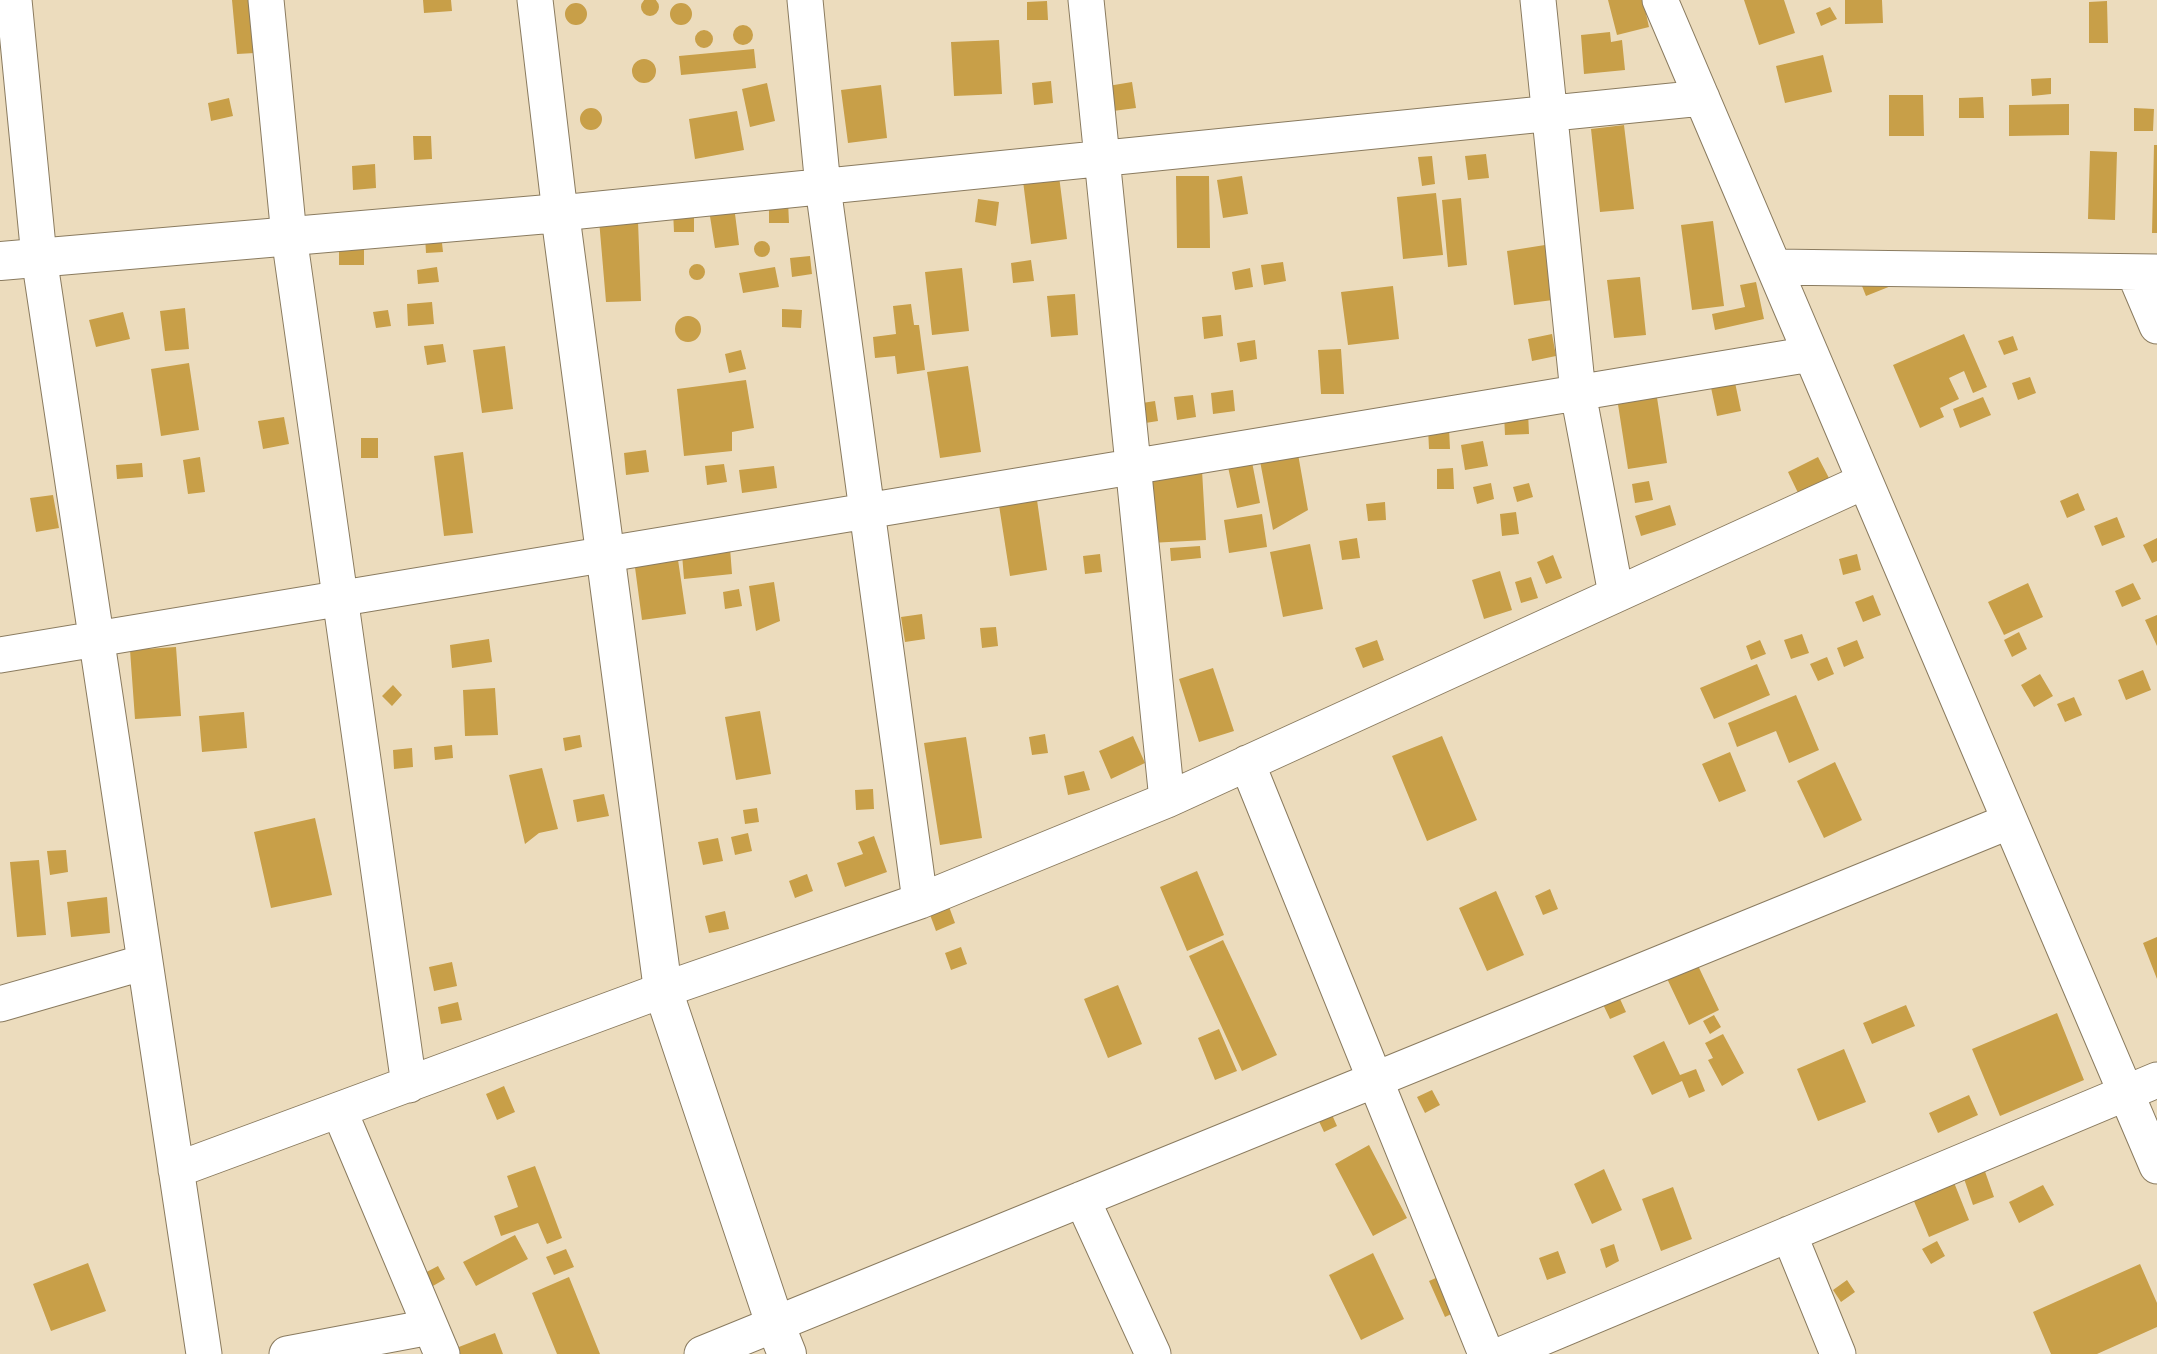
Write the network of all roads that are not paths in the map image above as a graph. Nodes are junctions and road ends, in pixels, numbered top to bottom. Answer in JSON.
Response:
{"nodes":[{"id":1,"x":14,"y":0,"type":"edge"},
{"id":2,"x":266,"y":0,"type":"edge"},
{"id":3,"x":535,"y":0,"type":"edge"},
{"id":4,"x":805,"y":0,"type":"edge"},
{"id":5,"x":1086,"y":0,"type":"edge"},
{"id":6,"x":1538,"y":0,"type":"edge"},
{"id":7,"x":1660,"y":0,"type":"edge"},
{"id":8,"x":1702,"y":98,"type":"junction"},
{"id":9,"x":1549,"y":114,"type":"junction"},
{"id":10,"x":1102,"y":159,"type":"junction"},
{"id":11,"x":823,"y":187,"type":"junction"},
{"id":12,"x":561,"y":213,"type":"junction"},
{"id":13,"x":289,"y":236,"type":"junction"},
{"id":14,"x":39,"y":257,"type":"junction"},
{"id":15,"x":0,"y":261,"type":"edge"},
{"id":16,"x":1774,"y":267,"type":"junction"},
{"id":17,"x":2145,"y":272,"type":"edge"},
{"id":18,"x":2157,"y":326,"type":"edge"},
{"id":19,"x":1811,"y":354,"type":"junction"},
{"id":20,"x":1578,"y":393,"type":"junction"},
{"id":21,"x":1133,"y":467,"type":"junction"},
{"id":22,"x":1865,"y":481,"type":"junction"},
{"id":23,"x":867,"y":511,"type":"junction"},
{"id":24,"x":606,"y":555,"type":"junction"},
{"id":25,"x":1616,"y":594,"type":"junction"},
{"id":26,"x":341,"y":598,"type":"junction"},
{"id":27,"x":97,"y":639,"type":"junction"},
{"id":28,"x":0,"y":655,"type":"edge"},
{"id":29,"x":1247,"y":763,"type":"junction"},
{"id":30,"x":1167,"y":800,"type":"junction"},
{"id":31,"x":2010,"y":821,"type":"junction"},
{"id":32,"x":920,"y":901,"type":"junction"},
{"id":33,"x":145,"y":962,"type":"junction"},
{"id":34,"x":663,"y":990,"type":"junction"},
{"id":35,"x":0,"y":1004,"type":"edge"},
{"id":36,"x":1375,"y":1080,"type":"junction"},
{"id":37,"x":409,"y":1085,"type":"junction"},
{"id":38,"x":2142,"y":1087,"type":"edge"},
{"id":39,"x":339,"y":1110,"type":"junction"},
{"id":40,"x":2157,"y":1166,"type":"edge"},
{"id":41,"x":176,"y":1170,"type":"junction"},
{"id":42,"x":1082,"y":1199,"type":"junction"},
{"id":43,"x":1789,"y":1234,"type":"junction"},
{"id":44,"x":781,"y":1339,"type":"edge"},
{"id":45,"x":436,"y":1340,"type":"edge"},
{"id":46,"x":204,"y":1354,"type":"edge"},
{"id":47,"x":287,"y":1354,"type":"edge"},
{"id":48,"x":702,"y":1354,"type":"edge"},
{"id":49,"x":1153,"y":1354,"type":"edge"},
{"id":50,"x":1486,"y":1354,"type":"edge"},
{"id":51,"x":1503,"y":1354,"type":"edge"},
{"id":52,"x":1838,"y":1354,"type":"edge"}],
"edges":[{"from":1,"to":14,"type":"street"},
{"from":2,"to":13,"type":"street"},
{"from":3,"to":12,"type":"street"},
{"from":4,"to":11,"type":"street"},
{"from":5,"to":10,"type":"street"},
{"from":6,"to":9,"type":"street"},
{"from":7,"to":8,"type":"street"},
{"from":8,"to":9,"type":"street"},
{"from":8,"to":16,"type":"street"},
{"from":9,"to":10,"type":"street"},
{"from":9,"to":20,"type":"street"},
{"from":10,"to":11,"type":"street"},
{"from":10,"to":21,"type":"street"},
{"from":11,"to":12,"type":"street"},
{"from":11,"to":23,"type":"street"},
{"from":12,"to":13,"type":"main road"},
{"from":12,"to":24,"type":"main road"},
{"from":13,"to":14,"type":"main road"},
{"from":13,"to":26,"type":"street"},
{"from":14,"to":15,"type":"main road"},
{"from":14,"to":27,"type":"street"},
{"from":16,"to":17,"type":"street"},
{"from":16,"to":19,"type":"street"},
{"from":17,"to":18,"type":"street"},
{"from":19,"to":20,"type":"street"},
{"from":19,"to":22,"type":"street"},
{"from":20,"to":21,"type":"street"},
{"from":20,"to":25,"type":"street"},
{"from":21,"to":23,"type":"street"},
{"from":21,"to":30,"type":"street"},
{"from":22,"to":25,"type":"street"},
{"from":22,"to":31,"type":"street"},
{"from":23,"to":24,"type":"street"},
{"from":23,"to":32,"type":"street"},
{"from":24,"to":26,"type":"street"},
{"from":24,"to":34,"type":"main road"},
{"from":25,"to":29,"type":"street"},
{"from":26,"to":27,"type":"street"},
{"from":26,"to":37,"type":"street"},
{"from":27,"to":28,"type":"street"},
{"from":27,"to":33,"type":"street"},
{"from":29,"to":30,"type":"street"},
{"from":29,"to":36,"type":"street"},
{"from":30,"to":32,"type":"street"},
{"from":31,"to":36,"type":"street"},
{"from":31,"to":38,"type":"street"},
{"from":32,"to":34,"type":"street"},
{"from":33,"to":35,"type":"street"},
{"from":33,"to":41,"type":"street"},
{"from":34,"to":37,"type":"street"},
{"from":34,"to":44,"type":"main road"},
{"from":36,"to":42,"type":"street"},
{"from":36,"to":50,"type":"street"},
{"from":37,"to":39,"type":"street"},
{"from":38,"to":40,"type":"street"},
{"from":38,"to":43,"type":"street"},
{"from":39,"to":41,"type":"street"},
{"from":39,"to":45,"type":"street"},
{"from":41,"to":46,"type":"street"},
{"from":42,"to":44,"type":"street"},
{"from":42,"to":49,"type":"street"},
{"from":43,"to":51,"type":"street"},
{"from":43,"to":52,"type":"street"},
{"from":44,"to":48,"type":"street"},
{"from":45,"to":47,"type":"street"}]}
